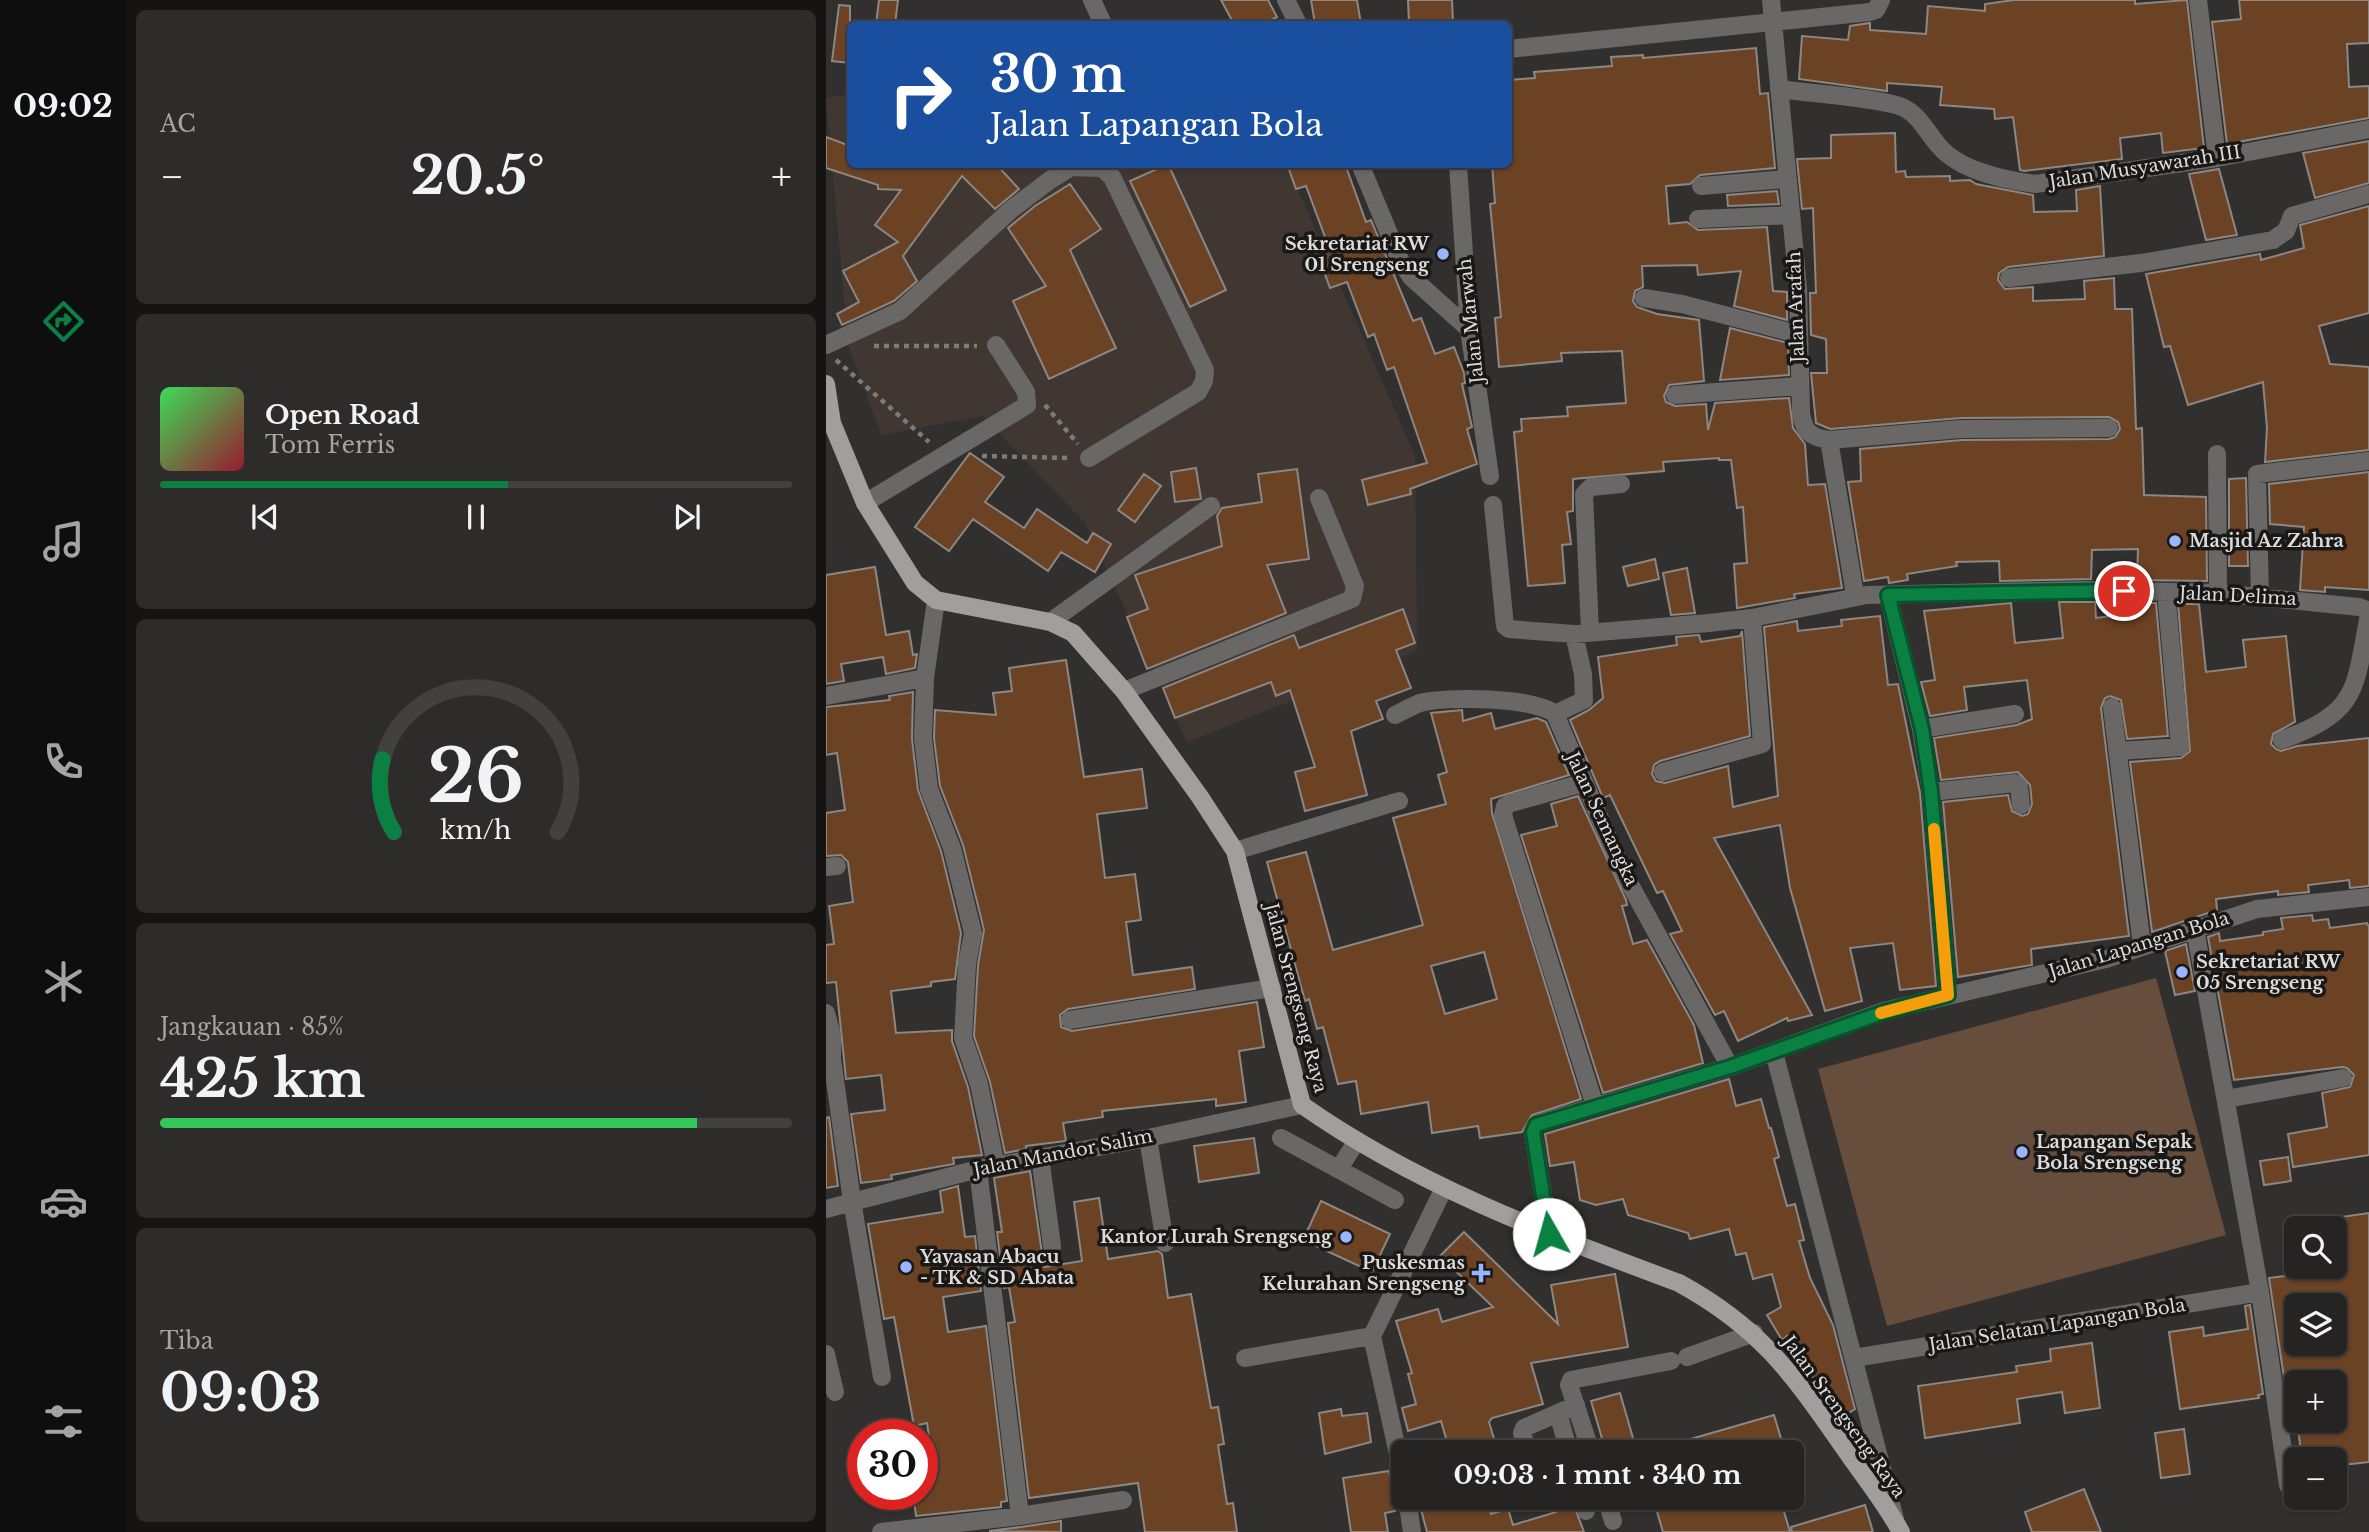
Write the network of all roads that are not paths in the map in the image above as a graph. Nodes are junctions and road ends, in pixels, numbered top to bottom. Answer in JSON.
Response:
{"nodes":[{"id":1,"x":1092,"y":0,"type":"edge"},
{"id":2,"x":1286,"y":0,"type":"edge"},
{"id":3,"x":1772,"y":0,"type":"edge"},
{"id":4,"x":1881,"y":0,"type":"edge"},
{"id":5,"x":2198,"y":0,"type":"edge"},
{"id":6,"x":1102,"y":21,"type":"edge"},
{"id":7,"x":1296,"y":21,"type":"edge"},
{"id":8,"x":1772,"y":21,"type":"junction"},
{"id":9,"x":1512,"y":49,"type":"edge"},
{"id":10,"x":1779,"y":89,"type":"junction"},
{"id":11,"x":2369,"y":129,"type":"edge"},
{"id":12,"x":2217,"y":158,"type":"junction"},
{"id":13,"x":1069,"y":168,"type":"edge"},
{"id":14,"x":1102,"y":168,"type":"edge"},
{"id":15,"x":1362,"y":168,"type":"edge"},
{"id":16,"x":1458,"y":168,"type":"edge"},
{"id":17,"x":1786,"y":179,"type":"junction"},
{"id":18,"x":1701,"y":186,"type":"dead end"},
{"id":19,"x":2369,"y":194,"type":"edge"},
{"id":20,"x":1791,"y":215,"type":"junction"},
{"id":21,"x":1698,"y":219,"type":"dead end"},
{"id":22,"x":2009,"y":278,"type":"dead end"},
{"id":23,"x":1644,"y":298,"type":"dead end"},
{"id":24,"x":1469,"y":329,"type":"junction"},
{"id":25,"x":1797,"y":334,"type":"junction"},
{"id":26,"x":826,"y":345,"type":"edge"},
{"id":27,"x":996,"y":345,"type":"road end"},
{"id":28,"x":826,"y":384,"type":"edge"},
{"id":29,"x":1798,"y":386,"type":"junction"},
{"id":30,"x":1675,"y":395,"type":"dead end"},
{"id":31,"x":2109,"y":428,"type":"dead end"},
{"id":32,"x":1829,"y":440,"type":"junction"},
{"id":33,"x":2217,"y":454,"type":"dead end"},
{"id":34,"x":1089,"y":458,"type":"road end"},
{"id":35,"x":2369,"y":461,"type":"edge"},
{"id":36,"x":1490,"y":476,"type":"dead end"},
{"id":37,"x":1621,"y":484,"type":"dead end"},
{"id":38,"x":1319,"y":498,"type":"dead end"},
{"id":39,"x":865,"y":503,"type":"junction"},
{"id":40,"x":1493,"y":505,"type":"dead end"},
{"id":41,"x":1211,"y":506,"type":"dead end"},
{"id":42,"x":2166,"y":592,"type":"junction"},
{"id":43,"x":2218,"y":593,"type":"junction"},
{"id":44,"x":1855,"y":595,"type":"junction"},
{"id":45,"x":1888,"y":595,"type":"junction"},
{"id":46,"x":2260,"y":596,"type":"junction"},
{"id":47,"x":936,"y":600,"type":"junction"},
{"id":48,"x":2369,"y":613,"type":"edge"},
{"id":49,"x":1752,"y":618,"type":"junction"},
{"id":50,"x":1050,"y":622,"type":"junction"},
{"id":51,"x":1582,"y":633,"type":"junction"},
{"id":52,"x":925,"y":678,"type":"junction"},
{"id":53,"x":1124,"y":691,"type":"junction"},
{"id":54,"x":826,"y":696,"type":"edge"},
{"id":55,"x":2112,"y":707,"type":"dead end"},
{"id":56,"x":1555,"y":714,"type":"junction"},
{"id":57,"x":1395,"y":715,"type":"dead end"},
{"id":58,"x":2015,"y":715,"type":"dead end"},
{"id":59,"x":1922,"y":729,"type":"junction"},
{"id":60,"x":2282,"y":740,"type":"dead end"},
{"id":61,"x":2118,"y":751,"type":"junction"},
{"id":62,"x":1663,"y":772,"type":"dead end"},
{"id":63,"x":1583,"y":783,"type":"junction"},
{"id":64,"x":1931,"y":792,"type":"junction"},
{"id":65,"x":1399,"y":801,"type":"dead end"},
{"id":66,"x":2021,"y":805,"type":"dead end"},
{"id":67,"x":1235,"y":851,"type":"junction"},
{"id":68,"x":2369,"y":897,"type":"edge"},
{"id":69,"x":2195,"y":929,"type":"junction"},
{"id":70,"x":2142,"y":946,"type":"junction"},
{"id":71,"x":1272,"y":988,"type":"junction"},
{"id":72,"x":1948,"y":995,"type":"junction"},
{"id":73,"x":826,"y":1013,"type":"edge"},
{"id":74,"x":1070,"y":1020,"type":"dead end"},
{"id":75,"x":1774,"y":1052,"type":"junction"},
{"id":76,"x":1730,"y":1067,"type":"junction"},
{"id":77,"x":2343,"y":1078,"type":"dead end"},
{"id":78,"x":2226,"y":1099,"type":"junction"},
{"id":79,"x":1302,"y":1105,"type":"junction"},
{"id":80,"x":1595,"y":1106,"type":"junction"},
{"id":81,"x":1148,"y":1138,"type":"junction"},
{"id":82,"x":1281,"y":1138,"type":"dead end"},
{"id":83,"x":1356,"y":1142,"type":"junction"},
{"id":84,"x":1040,"y":1157,"type":"junction"},
{"id":85,"x":996,"y":1165,"type":"junction"},
{"id":86,"x":978,"y":1168,"type":"junction"},
{"id":87,"x":1339,"y":1169,"type":"junction"},
{"id":88,"x":1443,"y":1190,"type":"junction"},
{"id":89,"x":1395,"y":1200,"type":"dead end"},
{"id":90,"x":852,"y":1201,"type":"junction"},
{"id":91,"x":826,"y":1209,"type":"edge"},
{"id":92,"x":1549,"y":1234,"type":"junction"},
{"id":93,"x":1165,"y":1243,"type":"dead end"},
{"id":94,"x":1052,"y":1247,"type":"dead end"},
{"id":95,"x":2260,"y":1292,"type":"junction"},
{"id":96,"x":1754,"y":1333,"type":"junction"},
{"id":97,"x":1372,"y":1336,"type":"junction"},
{"id":98,"x":826,"y":1354,"type":"edge"},
{"id":99,"x":1244,"y":1358,"type":"dead end"},
{"id":100,"x":1854,"y":1358,"type":"junction"},
{"id":101,"x":882,"y":1377,"type":"dead end"},
{"id":102,"x":835,"y":1392,"type":"dead end"},
{"id":103,"x":1576,"y":1405,"type":"junction"},
{"id":104,"x":1558,"y":1413,"type":"junction"},
{"id":105,"x":1395,"y":1440,"type":"edge"},
{"id":106,"x":1524,"y":1440,"type":"edge"},
{"id":107,"x":1566,"y":1440,"type":"edge"},
{"id":108,"x":1587,"y":1440,"type":"edge"},
{"id":109,"x":2284,"y":1457,"type":"edge"},
{"id":110,"x":1123,"y":1500,"type":"dead end"},
{"id":111,"x":1409,"y":1510,"type":"edge"},
{"id":112,"x":1610,"y":1510,"type":"edge"},
{"id":113,"x":1020,"y":1516,"type":"junction"},
{"id":114,"x":1613,"y":1521,"type":"dead end"},
{"id":115,"x":1899,"y":1528,"type":"edge"},
{"id":116,"x":881,"y":1532,"type":"edge"},
{"id":117,"x":1412,"y":1532,"type":"edge"}],
"edges":[{"from":1,"to":6,"type":"street"},
{"from":2,"to":7,"type":"street"},
{"from":3,"to":8,"type":"street","name":"Jalan Arafah"},
{"from":4,"to":8,"type":"street"},
{"from":5,"to":12,"type":"street"},
{"from":8,"to":9,"type":"street"},
{"from":8,"to":10,"type":"street","name":"Jalan Arafah"},
{"from":10,"to":12,"type":"street","name":"Jalan Musyawarah III"},
{"from":10,"to":17,"type":"street","name":"Jalan Arafah"},
{"from":11,"to":12,"type":"street","name":"Jalan Musyawarah III"},
{"from":13,"to":26,"type":"street"},
{"from":14,"to":34,"type":"street"},
{"from":15,"to":24,"type":"street"},
{"from":16,"to":24,"type":"street","name":"Jalan Marwah"},
{"from":17,"to":18,"type":"street"},
{"from":17,"to":20,"type":"street","name":"Jalan Arafah"},
{"from":19,"to":22,"type":"street"},
{"from":20,"to":21,"type":"street"},
{"from":20,"to":25,"type":"street","name":"Jalan Arafah"},
{"from":23,"to":25,"type":"street"},
{"from":24,"to":36,"type":"street","name":"Jalan Marwah"},
{"from":25,"to":29,"type":"street","name":"Jalan Arafah"},
{"from":27,"to":39,"type":"street"},
{"from":28,"to":39,"type":"main road"},
{"from":29,"to":30,"type":"street"},
{"from":29,"to":32,"type":"street","name":"Jalan Arafah"},
{"from":31,"to":32,"type":"street"},
{"from":32,"to":44,"type":"street"},
{"from":33,"to":43,"type":"street"},
{"from":35,"to":46,"type":"street"},
{"from":37,"to":51,"type":"street"},
{"from":38,"to":53,"type":"street"},
{"from":39,"to":47,"type":"main road"},
{"from":40,"to":51,"type":"street","name":"Jalan Delima"},
{"from":41,"to":50,"type":"street"},
{"from":42,"to":43,"type":"street","name":"Jalan Delima"},
{"from":42,"to":45,"type":"street","name":"Jalan Delima"},
{"from":42,"to":61,"type":"street"},
{"from":43,"to":46,"type":"street","name":"Jalan Delima"},
{"from":44,"to":45,"type":"street","name":"Jalan Delima"},
{"from":44,"to":49,"type":"street","name":"Jalan Delima"},
{"from":45,"to":59,"type":"street"},
{"from":46,"to":48,"type":"street","name":"Jalan Delima"},
{"from":47,"to":50,"type":"main road","name":"Jalan Srengseng Raya"},
{"from":47,"to":52,"type":"street"},
{"from":48,"to":60,"type":"street"},
{"from":49,"to":51,"type":"street","name":"Jalan Delima"},
{"from":49,"to":62,"type":"street"},
{"from":50,"to":53,"type":"main road","name":"Jalan Srengseng Raya"},
{"from":51,"to":56,"type":"street"},
{"from":52,"to":54,"type":"street"},
{"from":52,"to":85,"type":"street"},
{"from":53,"to":67,"type":"main road","name":"Jalan Srengseng Raya"},
{"from":55,"to":61,"type":"street"},
{"from":56,"to":57,"type":"street"},
{"from":56,"to":63,"type":"street","name":"Jalan Semangka"},
{"from":58,"to":59,"type":"street"},
{"from":59,"to":64,"type":"street"},
{"from":61,"to":70,"type":"street"},
{"from":63,"to":76,"type":"street","name":"Jalan Semangka"},
{"from":63,"to":80,"type":"street"},
{"from":64,"to":66,"type":"street"},
{"from":64,"to":72,"type":"street"},
{"from":65,"to":67,"type":"street"},
{"from":67,"to":71,"type":"main road","name":"Jalan Srengseng Raya"},
{"from":68,"to":69,"type":"street","name":"Jalan Lapangan Bola"},
{"from":69,"to":70,"type":"street","name":"Jalan Lapangan Bola"},
{"from":69,"to":78,"type":"street"},
{"from":70,"to":72,"type":"street","name":"Jalan Lapangan Bola"},
{"from":71,"to":74,"type":"street"},
{"from":71,"to":79,"type":"main road","name":"Jalan Srengseng Raya"},
{"from":72,"to":75,"type":"street","name":"Jalan Lapangan Bola"},
{"from":73,"to":90,"type":"street"},
{"from":75,"to":76,"type":"street","name":"Jalan Lapangan Bola"},
{"from":75,"to":100,"type":"street"},
{"from":76,"to":80,"type":"street","name":"Jalan Lapangan Bola"},
{"from":77,"to":78,"type":"street"},
{"from":78,"to":95,"type":"street"},
{"from":79,"to":81,"type":"street","name":"Jalan Mandor Salim"},
{"from":79,"to":83,"type":"main road","name":"Jalan Srengseng Raya"},
{"from":80,"to":92,"type":"street","name":"Jalan Lapangan Bola"},
{"from":81,"to":84,"type":"street","name":"Jalan Mandor Salim"},
{"from":81,"to":93,"type":"street"},
{"from":82,"to":87,"type":"street"},
{"from":83,"to":87,"type":"street"},
{"from":83,"to":88,"type":"main road","name":"Jalan Srengseng Raya"},
{"from":84,"to":85,"type":"street","name":"Jalan Mandor Salim"},
{"from":84,"to":94,"type":"street"},
{"from":85,"to":86,"type":"street","name":"Jalan Mandor Salim"},
{"from":86,"to":90,"type":"street","name":"Jalan Mandor Salim"},
{"from":86,"to":113,"type":"street"},
{"from":87,"to":89,"type":"street"},
{"from":88,"to":92,"type":"main road","name":"Jalan Srengseng Raya"},
{"from":88,"to":97,"type":"street"},
{"from":90,"to":91,"type":"street","name":"Jalan Mandor Salim"},
{"from":90,"to":101,"type":"street"},
{"from":92,"to":96,"type":"main road","name":"Jalan Srengseng Raya"},
{"from":95,"to":100,"type":"street","name":"Jalan Selatan Lapangan Bola"},
{"from":95,"to":109,"type":"street"},
{"from":96,"to":103,"type":"street"},
{"from":96,"to":115,"type":"main road","name":"Jalan Srengseng Raya"},
{"from":97,"to":99,"type":"street"},
{"from":97,"to":105,"type":"street"},
{"from":98,"to":102,"type":"street"},
{"from":100,"to":115,"type":"street"},
{"from":103,"to":104,"type":"street"},
{"from":103,"to":108,"type":"street"},
{"from":104,"to":106,"type":"street"},
{"from":104,"to":107,"type":"street"},
{"from":110,"to":113,"type":"street"},
{"from":111,"to":117,"type":"street"},
{"from":112,"to":114,"type":"street"},
{"from":113,"to":116,"type":"street"}]}
